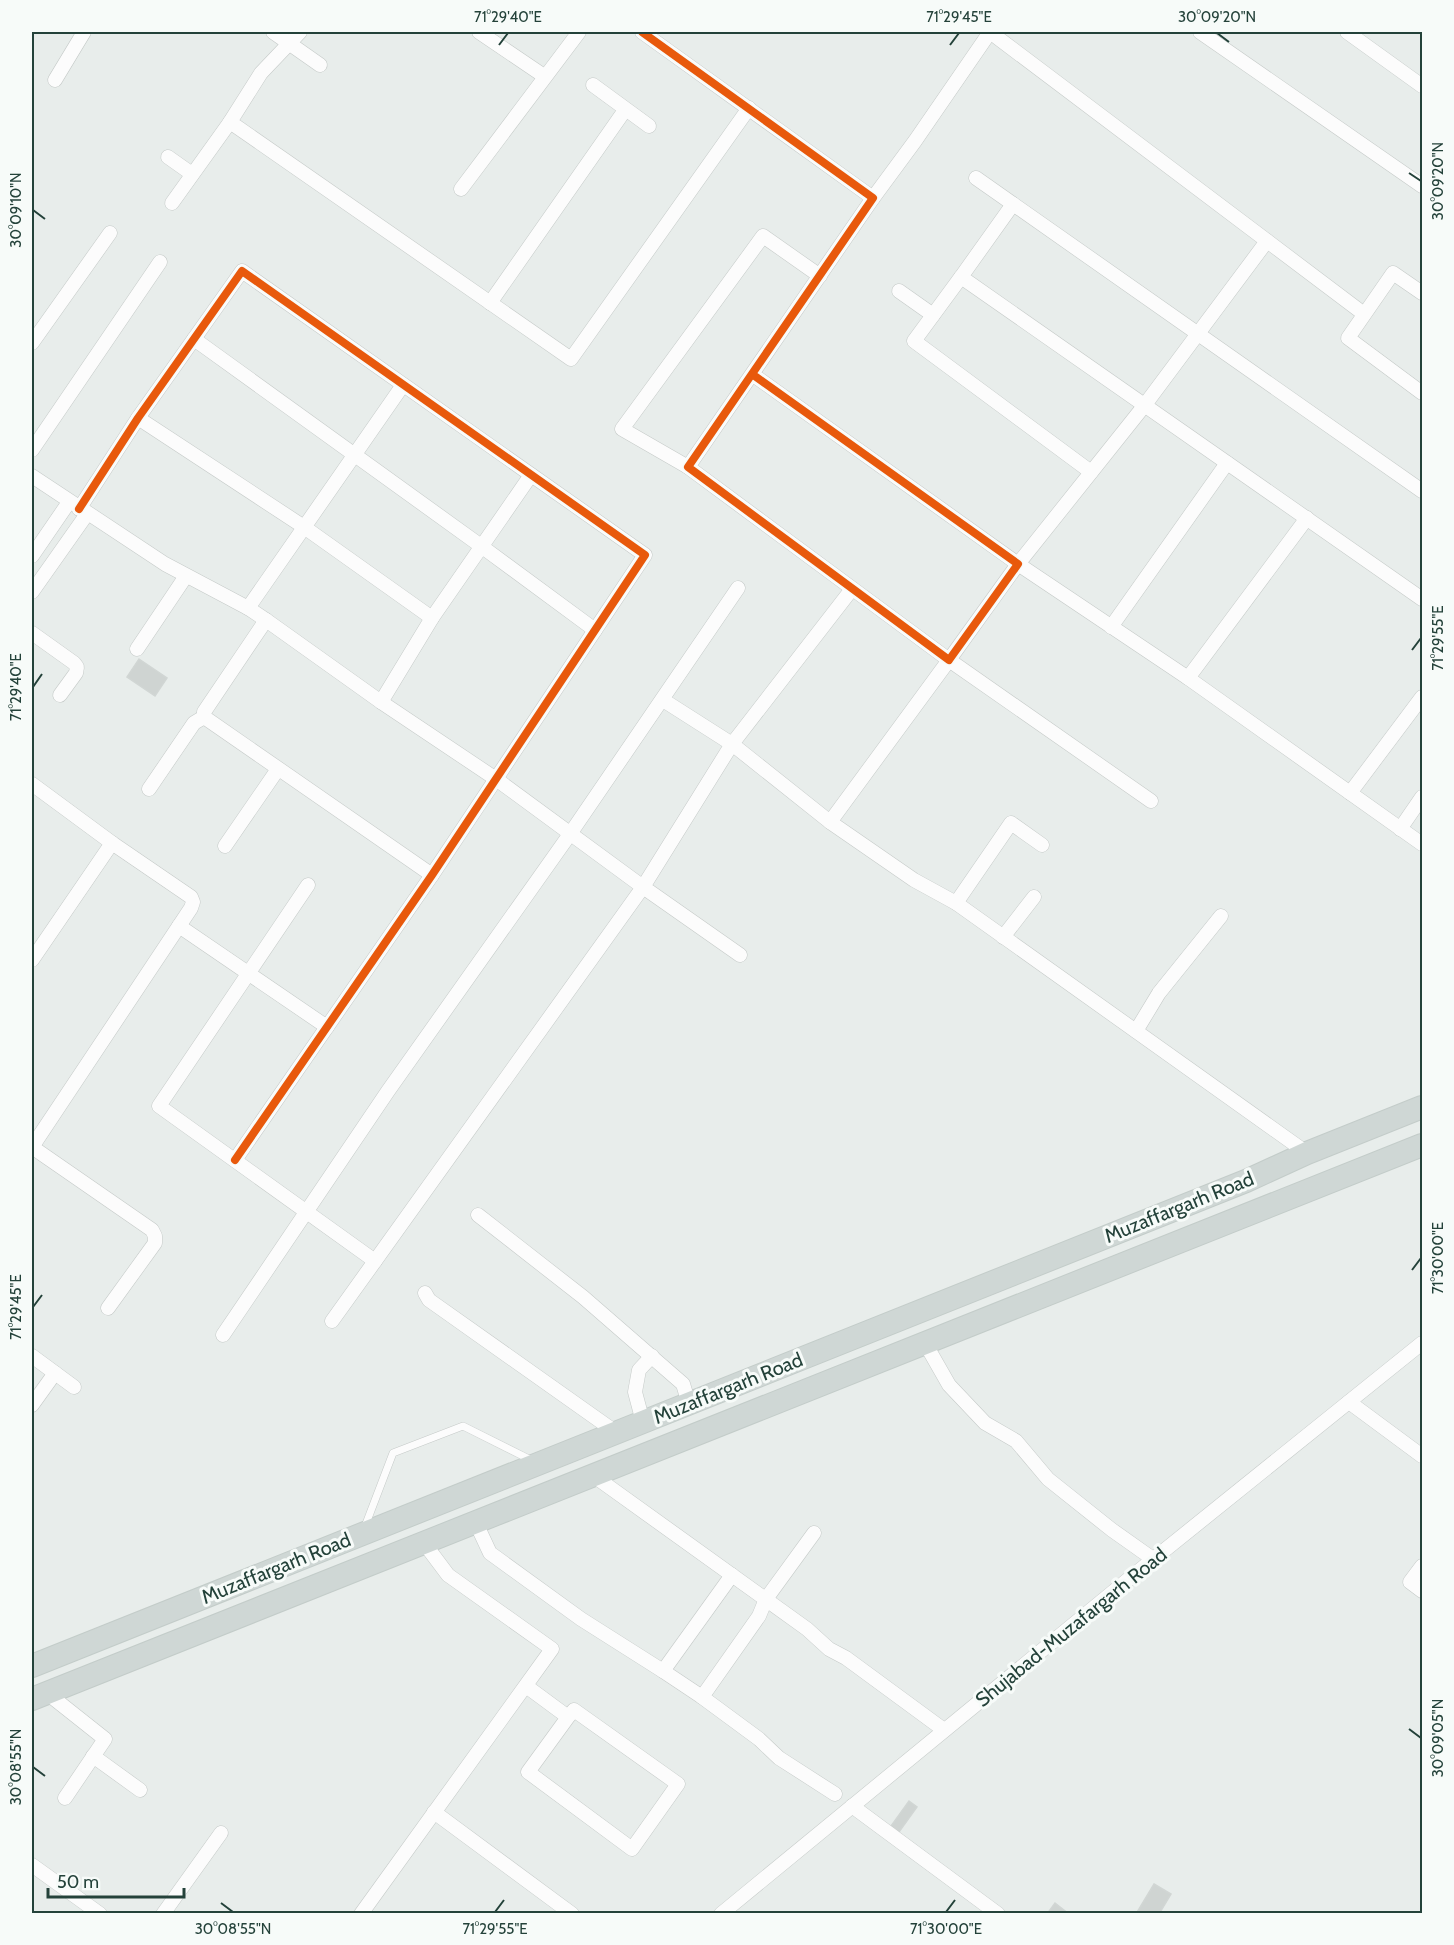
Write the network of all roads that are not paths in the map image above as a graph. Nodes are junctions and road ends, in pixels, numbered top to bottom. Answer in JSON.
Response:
{"nodes":[{"id":1,"x":84,"y":32,"type":"edge"},
{"id":2,"x":273,"y":32,"type":"edge"},
{"id":3,"x":300,"y":32,"type":"edge"},
{"id":4,"x":479,"y":32,"type":"edge"},
{"id":5,"x":579,"y":32,"type":"edge"},
{"id":6,"x":642,"y":32,"type":"edge"},
{"id":7,"x":990,"y":32,"type":"edge"},
{"id":8,"x":1200,"y":32,"type":"edge"},
{"id":9,"x":1352,"y":33,"type":"edge"},
{"id":10,"x":289,"y":43,"type":"junction"},
{"id":11,"x":320,"y":65,"type":"dead end"},
{"id":12,"x":544,"y":76,"type":"junction"},
{"id":13,"x":55,"y":80,"type":"dead end"},
{"id":14,"x":593,"y":85,"type":"dead end"},
{"id":15,"x":1422,"y":86,"type":"edge"},
{"id":16,"x":748,"y":108,"type":"junction"},
{"id":17,"x":625,"y":110,"type":"junction"},
{"id":18,"x":230,"y":122,"type":"junction"},
{"id":19,"x":649,"y":126,"type":"dead end"},
{"id":20,"x":168,"y":157,"type":"dead end"},
{"id":21,"x":192,"y":174,"type":"junction"},
{"id":22,"x":976,"y":178,"type":"dead end"},
{"id":23,"x":1422,"y":186,"type":"edge"},
{"id":24,"x":461,"y":189,"type":"dead end"},
{"id":25,"x":873,"y":198,"type":"junction"},
{"id":26,"x":172,"y":203,"type":"dead end"},
{"id":27,"x":1013,"y":204,"type":"junction"},
{"id":28,"x":110,"y":233,"type":"dead end"},
{"id":29,"x":1267,"y":240,"type":"junction"},
{"id":30,"x":160,"y":262,"type":"dead end"},
{"id":31,"x":820,"y":276,"type":"junction"},
{"id":32,"x":961,"y":277,"type":"junction"},
{"id":33,"x":899,"y":291,"type":"dead end"},
{"id":34,"x":1422,"y":293,"type":"edge"},
{"id":35,"x":490,"y":303,"type":"junction"},
{"id":36,"x":1364,"y":314,"type":"junction"},
{"id":37,"x":933,"y":315,"type":"junction"},
{"id":38,"x":1198,"y":333,"type":"junction"},
{"id":39,"x":194,"y":339,"type":"junction"},
{"id":40,"x":32,"y":343,"type":"edge"},
{"id":41,"x":752,"y":374,"type":"junction"},
{"id":42,"x":403,"y":384,"type":"junction"},
{"id":43,"x":1422,"y":393,"type":"edge"},
{"id":44,"x":1144,"y":405,"type":"junction"},
{"id":45,"x":138,"y":418,"type":"junction"},
{"id":46,"x":32,"y":450,"type":"edge"},
{"id":47,"x":353,"y":455,"type":"junction"},
{"id":48,"x":1227,"y":463,"type":"junction"},
{"id":49,"x":688,"y":467,"type":"junction"},
{"id":50,"x":1091,"y":472,"type":"junction"},
{"id":51,"x":531,"y":475,"type":"junction"},
{"id":52,"x":32,"y":476,"type":"edge"},
{"id":53,"x":1422,"y":491,"type":"edge"},
{"id":54,"x":78,"y":509,"type":"junction"},
{"id":55,"x":1307,"y":518,"type":"junction"},
{"id":56,"x":304,"y":527,"type":"junction"},
{"id":57,"x":481,"y":546,"type":"junction"},
{"id":58,"x":32,"y":555,"type":"edge"},
{"id":59,"x":1018,"y":564,"type":"junction"},
{"id":60,"x":186,"y":576,"type":"junction"},
{"id":61,"x":738,"y":588,"type":"dead end"},
{"id":62,"x":852,"y":589,"type":"junction"},
{"id":63,"x":32,"y":592,"type":"edge"},
{"id":64,"x":1422,"y":599,"type":"edge"},
{"id":65,"x":248,"y":608,"type":"junction"},
{"id":66,"x":432,"y":618,"type":"junction"},
{"id":67,"x":266,"y":620,"type":"junction"},
{"id":68,"x":1111,"y":627,"type":"junction"},
{"id":69,"x":595,"y":630,"type":"junction"},
{"id":70,"x":32,"y":633,"type":"edge"},
{"id":71,"x":137,"y":649,"type":"dead end"},
{"id":72,"x":949,"y":660,"type":"junction"},
{"id":73,"x":1188,"y":678,"type":"junction"},
{"id":74,"x":1422,"y":684,"type":"edge"},
{"id":75,"x":60,"y":695,"type":"dead end"},
{"id":76,"x":1422,"y":695,"type":"edge"},
{"id":77,"x":663,"y":700,"type":"junction"},
{"id":78,"x":381,"y":702,"type":"junction"},
{"id":79,"x":204,"y":717,"type":"junction"},
{"id":80,"x":732,"y":744,"type":"junction"},
{"id":81,"x":279,"y":769,"type":"junction"},
{"id":82,"x":496,"y":779,"type":"junction"},
{"id":83,"x":32,"y":784,"type":"edge"},
{"id":84,"x":149,"y":789,"type":"dead end"},
{"id":85,"x":1350,"y":793,"type":"junction"},
{"id":86,"x":1422,"y":797,"type":"edge"},
{"id":87,"x":1151,"y":801,"type":"dead end"},
{"id":88,"x":830,"y":822,"type":"junction"},
{"id":89,"x":1400,"y":828,"type":"junction"},
{"id":90,"x":570,"y":834,"type":"junction"},
{"id":91,"x":112,"y":843,"type":"junction"},
{"id":92,"x":1422,"y":844,"type":"edge"},
{"id":93,"x":1042,"y":845,"type":"dead end"},
{"id":94,"x":225,"y":846,"type":"dead end"},
{"id":95,"x":432,"y":875,"type":"junction"},
{"id":96,"x":308,"y":885,"type":"dead end"},
{"id":97,"x":644,"y":887,"type":"junction"},
{"id":98,"x":1034,"y":897,"type":"dead end"},
{"id":99,"x":956,"y":903,"type":"junction"},
{"id":100,"x":1221,"y":916,"type":"dead end"},
{"id":101,"x":179,"y":926,"type":"junction"},
{"id":102,"x":1003,"y":937,"type":"junction"},
{"id":103,"x":740,"y":955,"type":"dead end"},
{"id":104,"x":32,"y":960,"type":"edge"},
{"id":105,"x":248,"y":973,"type":"junction"},
{"id":106,"x":327,"y":1027,"type":"junction"},
{"id":107,"x":1136,"y":1032,"type":"junction"},
{"id":108,"x":1422,"y":1107,"type":"edge"},
{"id":109,"x":1422,"y":1145,"type":"edge"},
{"id":110,"x":32,"y":1147,"type":"edge"},
{"id":111,"x":1307,"y":1153,"type":"junction"},
{"id":112,"x":235,"y":1160,"type":"junction"},
{"id":113,"x":307,"y":1210,"type":"junction"},
{"id":114,"x":478,"y":1215,"type":"dead end"},
{"id":115,"x":375,"y":1261,"type":"junction"},
{"id":116,"x":425,"y":1293,"type":"dead end"},
{"id":117,"x":108,"y":1308,"type":"dead end"},
{"id":118,"x":332,"y":1321,"type":"dead end"},
{"id":119,"x":223,"y":1335,"type":"dead end"},
{"id":120,"x":925,"y":1343,"type":"junction"},
{"id":121,"x":1422,"y":1343,"type":"edge"},
{"id":122,"x":32,"y":1356,"type":"edge"},
{"id":123,"x":652,"y":1356,"type":"junction"},
{"id":124,"x":55,"y":1373,"type":"junction"},
{"id":125,"x":74,"y":1387,"type":"dead end"},
{"id":126,"x":1349,"y":1402,"type":"junction"},
{"id":127,"x":689,"y":1404,"type":"junction"},
{"id":128,"x":32,"y":1405,"type":"edge"},
{"id":129,"x":643,"y":1422,"type":"junction"},
{"id":130,"x":617,"y":1433,"type":"junction"},
{"id":131,"x":1422,"y":1456,"type":"edge"},
{"id":132,"x":540,"y":1464,"type":"junction"},
{"id":133,"x":594,"y":1476,"type":"junction"},
{"id":134,"x":476,"y":1523,"type":"junction"},
{"id":135,"x":814,"y":1533,"type":"dead end"},
{"id":136,"x":362,"y":1534,"type":"junction"},
{"id":137,"x":424,"y":1543,"type":"junction"},
{"id":138,"x":1154,"y":1559,"type":"junction"},
{"id":139,"x":1422,"y":1566,"type":"edge"},
{"id":140,"x":732,"y":1575,"type":"junction"},
{"id":141,"x":1422,"y":1591,"type":"edge"},
{"id":142,"x":766,"y":1599,"type":"junction"},
{"id":143,"x":32,"y":1666,"type":"edge"},
{"id":144,"x":663,"y":1671,"type":"junction"},
{"id":145,"x":526,"y":1686,"type":"junction"},
{"id":146,"x":39,"y":1696,"type":"edge"},
{"id":147,"x":702,"y":1698,"type":"junction"},
{"id":148,"x":568,"y":1717,"type":"junction"},
{"id":149,"x":944,"y":1731,"type":"junction"},
{"id":150,"x":93,"y":1756,"type":"junction"},
{"id":151,"x":140,"y":1790,"type":"dead end"},
{"id":152,"x":835,"y":1794,"type":"dead end"},
{"id":153,"x":65,"y":1798,"type":"dead end"},
{"id":154,"x":852,"y":1806,"type":"junction"},
{"id":155,"x":434,"y":1812,"type":"junction"},
{"id":156,"x":221,"y":1833,"type":"dead end"},
{"id":157,"x":32,"y":1865,"type":"edge"},
{"id":158,"x":725,"y":1913,"type":"edge"},
{"id":159,"x":100,"y":1914,"type":"edge"},
{"id":160,"x":164,"y":1914,"type":"edge"},
{"id":161,"x":361,"y":1914,"type":"edge"},
{"id":162,"x":572,"y":1914,"type":"edge"},
{"id":163,"x":998,"y":1914,"type":"edge"}],
"edges":[{"from":1,"to":13,"type":"street"},
{"from":2,"to":10,"type":"street"},
{"from":3,"to":10,"type":"street"},
{"from":4,"to":12,"type":"street"},
{"from":5,"to":12,"type":"street"},
{"from":6,"to":16,"type":"street"},
{"from":7,"to":25,"type":"street"},
{"from":7,"to":29,"type":"street"},
{"from":8,"to":23,"type":"street"},
{"from":9,"to":15,"type":"street"},
{"from":10,"to":11,"type":"street"},
{"from":10,"to":18,"type":"street"},
{"from":12,"to":24,"type":"street"},
{"from":14,"to":17,"type":"street"},
{"from":16,"to":25,"type":"street"},
{"from":16,"to":35,"type":"street"},
{"from":17,"to":19,"type":"street"},
{"from":17,"to":35,"type":"street"},
{"from":18,"to":21,"type":"street"},
{"from":18,"to":35,"type":"street"},
{"from":20,"to":21,"type":"street"},
{"from":21,"to":26,"type":"street"},
{"from":22,"to":27,"type":"street"},
{"from":25,"to":31,"type":"street"},
{"from":27,"to":32,"type":"street"},
{"from":27,"to":38,"type":"street"},
{"from":28,"to":40,"type":"street"},
{"from":29,"to":36,"type":"street"},
{"from":29,"to":38,"type":"street"},
{"from":30,"to":46,"type":"street"},
{"from":31,"to":41,"type":"street"},
{"from":31,"to":49,"type":"street"},
{"from":32,"to":37,"type":"street"},
{"from":32,"to":44,"type":"street"},
{"from":33,"to":37,"type":"street"},
{"from":34,"to":36,"type":"street"},
{"from":36,"to":43,"type":"street"},
{"from":37,"to":50,"type":"street"},
{"from":38,"to":44,"type":"street"},
{"from":38,"to":53,"type":"street"},
{"from":39,"to":42,"type":"street"},
{"from":39,"to":45,"type":"street"},
{"from":39,"to":47,"type":"street"},
{"from":41,"to":49,"type":"street"},
{"from":41,"to":59,"type":"street"},
{"from":42,"to":47,"type":"street"},
{"from":42,"to":51,"type":"street"},
{"from":44,"to":48,"type":"street"},
{"from":44,"to":50,"type":"street"},
{"from":45,"to":54,"type":"street"},
{"from":45,"to":56,"type":"street"},
{"from":47,"to":56,"type":"street"},
{"from":47,"to":57,"type":"street"},
{"from":48,"to":55,"type":"street"},
{"from":48,"to":68,"type":"street"},
{"from":49,"to":62,"type":"street"},
{"from":50,"to":59,"type":"street"},
{"from":51,"to":57,"type":"street"},
{"from":51,"to":69,"type":"street"},
{"from":52,"to":54,"type":"street"},
{"from":54,"to":58,"type":"street"},
{"from":54,"to":60,"type":"street"},
{"from":54,"to":63,"type":"street"},
{"from":55,"to":64,"type":"street"},
{"from":55,"to":73,"type":"street"},
{"from":56,"to":65,"type":"street"},
{"from":56,"to":66,"type":"street"},
{"from":57,"to":66,"type":"street"},
{"from":57,"to":69,"type":"street"},
{"from":59,"to":68,"type":"street"},
{"from":59,"to":72,"type":"street"},
{"from":60,"to":65,"type":"street"},
{"from":60,"to":71,"type":"street"},
{"from":61,"to":77,"type":"street"},
{"from":62,"to":72,"type":"street"},
{"from":62,"to":80,"type":"street"},
{"from":65,"to":67,"type":"street"},
{"from":66,"to":78,"type":"street"},
{"from":67,"to":78,"type":"street"},
{"from":67,"to":79,"type":"street"},
{"from":68,"to":73,"type":"street"},
{"from":69,"to":82,"type":"street"},
{"from":70,"to":75,"type":"street"},
{"from":72,"to":87,"type":"street"},
{"from":72,"to":88,"type":"street"},
{"from":73,"to":85,"type":"street"},
{"from":74,"to":76,"type":"street"},
{"from":76,"to":85,"type":"street"},
{"from":77,"to":80,"type":"street"},
{"from":77,"to":90,"type":"street"},
{"from":78,"to":82,"type":"street"},
{"from":79,"to":81,"type":"street"},
{"from":79,"to":84,"type":"street"},
{"from":80,"to":88,"type":"street"},
{"from":80,"to":97,"type":"street"},
{"from":81,"to":94,"type":"street"},
{"from":81,"to":95,"type":"street"},
{"from":82,"to":90,"type":"street"},
{"from":82,"to":95,"type":"street"},
{"from":83,"to":91,"type":"street"},
{"from":85,"to":89,"type":"street"},
{"from":86,"to":89,"type":"street"},
{"from":88,"to":99,"type":"street"},
{"from":89,"to":92,"type":"street"},
{"from":90,"to":97,"type":"street"},
{"from":90,"to":113,"type":"street"},
{"from":91,"to":101,"type":"street"},
{"from":91,"to":104,"type":"street"},
{"from":93,"to":99,"type":"street"},
{"from":95,"to":106,"type":"street"},
{"from":96,"to":105,"type":"street"},
{"from":97,"to":103,"type":"street"},
{"from":97,"to":115,"type":"street"},
{"from":98,"to":102,"type":"street"},
{"from":99,"to":102,"type":"street"},
{"from":100,"to":107,"type":"street"},
{"from":101,"to":105,"type":"street"},
{"from":101,"to":110,"type":"street"},
{"from":102,"to":107,"type":"street"},
{"from":105,"to":106,"type":"street"},
{"from":105,"to":112,"type":"street"},
{"from":106,"to":112,"type":"street"},
{"from":107,"to":111,"type":"street"},
{"from":108,"to":111,"type":"main road","name":"Muzaffargarh Road"},
{"from":109,"to":120,"type":"main road","name":"Muzaffargarh Road"},
{"from":110,"to":117,"type":"street"},
{"from":111,"to":127,"type":"main road","name":"Muzaffargarh Road"},
{"from":112,"to":113,"type":"street"},
{"from":113,"to":115,"type":"street"},
{"from":113,"to":119,"type":"street"},
{"from":114,"to":123,"type":"street"},
{"from":115,"to":118,"type":"street"},
{"from":116,"to":130,"type":"street"},
{"from":120,"to":133,"type":"main road","name":"Muzaffargarh Road"},
{"from":120,"to":138,"type":"street"},
{"from":121,"to":126,"type":"street","name":"Shujabad-Muzafargarh Road"},
{"from":122,"to":124,"type":"street"},
{"from":123,"to":127,"type":"street"},
{"from":123,"to":129,"type":"street"},
{"from":124,"to":125,"type":"street"},
{"from":124,"to":128,"type":"street"},
{"from":126,"to":131,"type":"street"},
{"from":126,"to":138,"type":"street","name":"Shujabad-Muzafargarh Road"},
{"from":127,"to":129,"type":"main road","name":"Muzaffargarh Road"},
{"from":129,"to":130,"type":"main road","name":"Muzaffargarh Road"},
{"from":130,"to":132,"type":"main road","name":"Muzaffargarh Road"},
{"from":132,"to":136,"type":"main road","name":"Muzaffargarh Road"},
{"from":132,"to":136,"type":"lane"},
{"from":133,"to":134,"type":"main road","name":"Muzaffargarh Road"},
{"from":133,"to":140,"type":"street"},
{"from":134,"to":137,"type":"main road","name":"Muzaffargarh Road"},
{"from":134,"to":144,"type":"street"},
{"from":135,"to":142,"type":"street"},
{"from":136,"to":143,"type":"main road","name":"Muzaffargarh Road"},
{"from":137,"to":145,"type":"street"},
{"from":137,"to":146,"type":"main road","name":"Muzaffargarh Road"},
{"from":138,"to":149,"type":"street","name":"Shujabad-Muzafargarh Road"},
{"from":139,"to":141,"type":"street"},
{"from":140,"to":142,"type":"street"},
{"from":140,"to":144,"type":"street"},
{"from":142,"to":147,"type":"street"},
{"from":142,"to":149,"type":"street"},
{"from":144,"to":147,"type":"street"},
{"from":145,"to":148,"type":"street"},
{"from":145,"to":155,"type":"street"},
{"from":146,"to":150,"type":"street"},
{"from":147,"to":152,"type":"street"},
{"from":148,"to":148,"type":"street"},
{"from":149,"to":154,"type":"street","name":"Shujabad-Muzafargarh Road"},
{"from":150,"to":151,"type":"street"},
{"from":150,"to":153,"type":"street"},
{"from":154,"to":158,"type":"street","name":"Shujabad-Muzafargarh Road"},
{"from":154,"to":163,"type":"street"},
{"from":155,"to":161,"type":"street"},
{"from":155,"to":162,"type":"street"},
{"from":156,"to":160,"type":"street"},
{"from":157,"to":159,"type":"street"}]}
